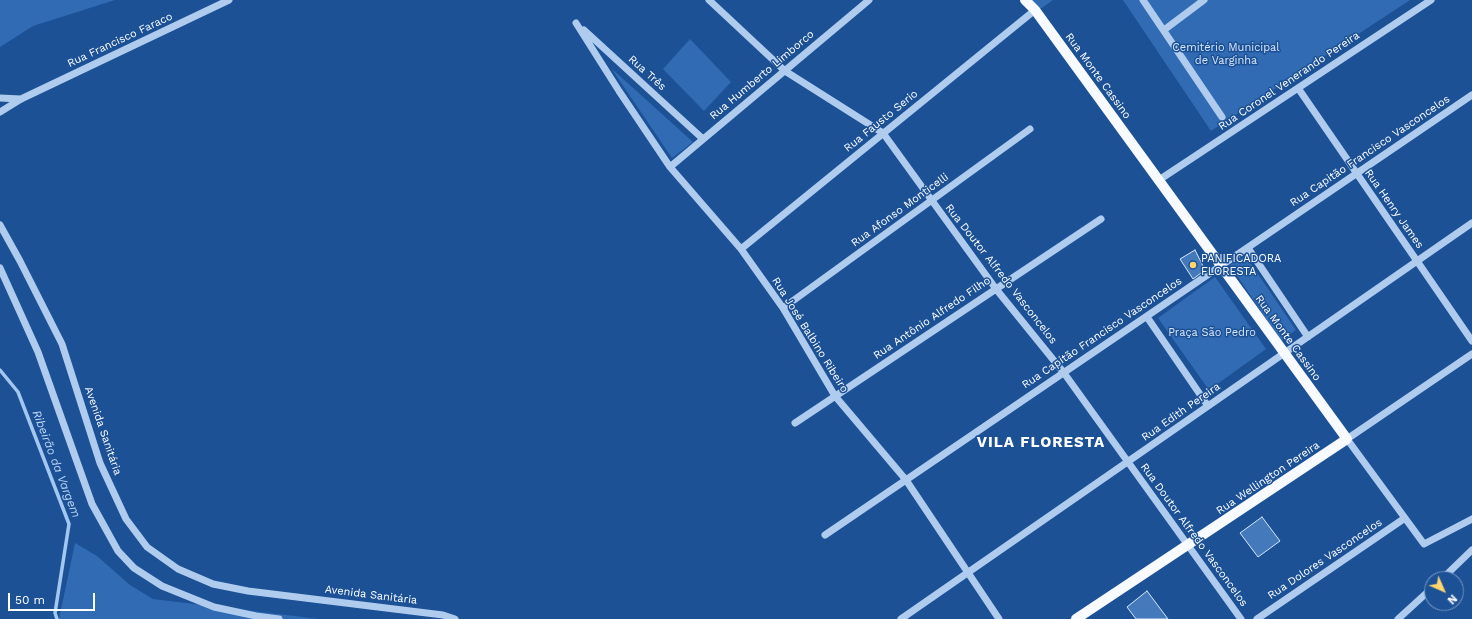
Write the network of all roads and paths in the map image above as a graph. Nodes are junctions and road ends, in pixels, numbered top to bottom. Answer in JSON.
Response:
{"nodes":[{"id":1,"x":228,"y":0,"type":"edge"},
{"id":2,"x":709,"y":0,"type":"edge"},
{"id":3,"x":1025,"y":0,"type":"edge"},
{"id":4,"x":1144,"y":0,"type":"edge"},
{"id":5,"x":1204,"y":0,"type":"edge"},
{"id":6,"x":1431,"y":0,"type":"edge"},
{"id":7,"x":866,"y":1,"type":"edge"},
{"id":8,"x":1035,"y":10,"type":"junction"},
{"id":9,"x":576,"y":23,"type":"joint"},
{"id":10,"x":1164,"y":30,"type":"junction"},
{"id":11,"x":785,"y":71,"type":"junction"},
{"id":12,"x":1298,"y":88,"type":"junction"},
{"id":13,"x":1472,"y":96,"type":"edge"},
{"id":14,"x":0,"y":98,"type":"edge"},
{"id":15,"x":21,"y":99,"type":"junction"},
{"id":16,"x":0,"y":112,"type":"edge"},
{"id":17,"x":1222,"y":117,"type":"dead end"},
{"id":18,"x":1030,"y":129,"type":"dead end"},
{"id":19,"x":883,"y":133,"type":"junction"},
{"id":20,"x":703,"y":139,"type":"junction"},
{"id":21,"x":670,"y":167,"type":"junction"},
{"id":22,"x":1357,"y":174,"type":"junction"},
{"id":23,"x":1159,"y":180,"type":"junction"},
{"id":24,"x":932,"y":201,"type":"junction"},
{"id":25,"x":1101,"y":219,"type":"dead end"},
{"id":26,"x":1472,"y":223,"type":"edge"},
{"id":27,"x":0,"y":225,"type":"edge"},
{"id":28,"x":1248,"y":248,"type":"junction"},
{"id":29,"x":741,"y":249,"type":"junction"},
{"id":30,"x":1417,"y":261,"type":"junction"},
{"id":31,"x":1221,"y":266,"type":"junction"},
{"id":32,"x":0,"y":268,"type":"edge"},
{"id":33,"x":996,"y":289,"type":"junction"},
{"id":34,"x":783,"y":308,"type":"junction"},
{"id":35,"x":1147,"y":317,"type":"junction"},
{"id":36,"x":1308,"y":337,"type":"junction"},
{"id":37,"x":1472,"y":341,"type":"edge"},
{"id":38,"x":1285,"y":353,"type":"junction"},
{"id":39,"x":1472,"y":354,"type":"edge"},
{"id":40,"x":1064,"y":373,"type":"junction"},
{"id":41,"x":835,"y":396,"type":"junction"},
{"id":42,"x":1208,"y":406,"type":"junction"},
{"id":43,"x":795,"y":423,"type":"dead end"},
{"id":44,"x":1347,"y":439,"type":"junction"},
{"id":45,"x":1128,"y":462,"type":"junction"},
{"id":46,"x":906,"y":480,"type":"junction"},
{"id":47,"x":1405,"y":518,"type":"junction"},
{"id":48,"x":1472,"y":519,"type":"edge"},
{"id":49,"x":824,"y":536,"type":"dead end"},
{"id":50,"x":1188,"y":545,"type":"junction"},
{"id":51,"x":1472,"y":550,"type":"edge"},
{"id":52,"x":1450,"y":571,"type":"edge"},
{"id":53,"x":967,"y":573,"type":"junction"},
{"id":54,"x":1424,"y":595,"type":"edge"},
{"id":55,"x":278,"y":619,"type":"edge"},
{"id":56,"x":455,"y":619,"type":"edge"},
{"id":57,"x":902,"y":619,"type":"edge"},
{"id":58,"x":999,"y":619,"type":"edge"},
{"id":59,"x":1076,"y":619,"type":"edge"},
{"id":60,"x":1241,"y":619,"type":"edge"},
{"id":61,"x":1257,"y":619,"type":"edge"},
{"id":62,"x":1398,"y":619,"type":"edge"}],
"edges":[{"from":1,"to":15,"type":"street","name":"Rua Francisco Faraco"},
{"from":2,"to":11,"type":"street","name":"Rua Doutor Alfredo Vasconcelos"},
{"from":3,"to":8,"type":"main road","name":"Rua Monte Cassino"},
{"from":4,"to":10,"type":"street"},
{"from":5,"to":10,"type":"street"},
{"from":6,"to":12,"type":"street","name":"Rua Coronel Venerando Pereira"},
{"from":7,"to":11,"type":"street","name":"Rua Humberto Limborco"},
{"from":8,"to":19,"type":"street","name":"Rua Fausto Serio"},
{"from":8,"to":23,"type":"main road","name":"Rua Monte Cassino"},
{"from":9,"to":20,"type":"street","name":"Rua Três"},
{"from":9,"to":21,"type":"street","name":"Rua José Balbino Ribeiro"},
{"from":10,"to":17,"type":"street"},
{"from":11,"to":19,"type":"street","name":"Rua Doutor Alfredo Vasconcelos"},
{"from":11,"to":20,"type":"street","name":"Rua Humberto Limborco"},
{"from":12,"to":22,"type":"street","name":"Rua Henry James"},
{"from":12,"to":23,"type":"street","name":"Rua Coronel Venerando Pereira"},
{"from":13,"to":22,"type":"street","name":"Rua Capitão Francisco Vasconcelos"},
{"from":14,"to":15,"type":"street","name":"Rua Francisco Faraco"},
{"from":15,"to":16,"type":"street","name":"Rua Francisco Faraco"},
{"from":18,"to":24,"type":"street","name":"Rua Afonso Monticelli"},
{"from":19,"to":24,"type":"street","name":"Rua Doutor Alfredo Vasconcelos"},
{"from":19,"to":29,"type":"street","name":"Rua Fausto Serio"},
{"from":20,"to":21,"type":"street","name":"Rua Humberto Limborco"},
{"from":21,"to":29,"type":"street","name":"Rua José Balbino Ribeiro"},
{"from":22,"to":28,"type":"street","name":"Rua Capitão Francisco Vasconcelos"},
{"from":22,"to":30,"type":"street","name":"Rua Henry James"},
{"from":23,"to":31,"type":"main road","name":"Rua Monte Cassino"},
{"from":24,"to":33,"type":"street","name":"Rua Doutor Alfredo Vasconcelos"},
{"from":24,"to":34,"type":"street","name":"Rua Afonso Monticelli"},
{"from":25,"to":33,"type":"street","name":"Rua Antônio Alfredo Filho"},
{"from":26,"to":30,"type":"street","name":"Rua Edith Pereira"},
{"from":27,"to":56,"type":"street","name":"Avenida Sanitária"},
{"from":28,"to":31,"type":"street","name":"Rua Capitão Francisco Vasconcelos"},
{"from":28,"to":36,"type":"street"},
{"from":29,"to":34,"type":"street","name":"Rua José Balbino Ribeiro"},
{"from":30,"to":36,"type":"street","name":"Rua Edith Pereira"},
{"from":30,"to":37,"type":"street","name":"Rua Henry James"},
{"from":31,"to":35,"type":"street","name":"Rua Capitão Francisco Vasconcelos"},
{"from":31,"to":38,"type":"main road","name":"Rua Monte Cassino"},
{"from":32,"to":55,"type":"street"},
{"from":33,"to":40,"type":"street","name":"Rua Doutor Alfredo Vasconcelos"},
{"from":33,"to":41,"type":"street","name":"Rua Antônio Alfredo Filho"},
{"from":34,"to":41,"type":"street","name":"Rua José Balbino Ribeiro"},
{"from":35,"to":40,"type":"street","name":"Rua Capitão Francisco Vasconcelos"},
{"from":35,"to":42,"type":"street"},
{"from":36,"to":38,"type":"street","name":"Rua Edith Pereira"},
{"from":38,"to":42,"type":"street","name":"Rua Edith Pereira"},
{"from":38,"to":44,"type":"main road","name":"Rua Monte Cassino"},
{"from":39,"to":44,"type":"street","name":"Rua Wellington Pereira"},
{"from":40,"to":45,"type":"street","name":"Rua Doutor Alfredo Vasconcelos"},
{"from":40,"to":46,"type":"street","name":"Rua Capitão Francisco Vasconcelos"},
{"from":41,"to":43,"type":"street","name":"Rua Antônio Alfredo Filho"},
{"from":41,"to":46,"type":"street","name":"Rua José Balbino Ribeiro"},
{"from":42,"to":45,"type":"street","name":"Rua Edith Pereira"},
{"from":44,"to":47,"type":"street","name":"Rua Monte Cassino"},
{"from":44,"to":50,"type":"main road","name":"Rua Wellington Pereira"},
{"from":45,"to":50,"type":"street","name":"Rua Doutor Alfredo Vasconcelos"},
{"from":45,"to":53,"type":"street","name":"Rua Edith Pereira"},
{"from":46,"to":49,"type":"street","name":"Rua Capitão Francisco Vasconcelos"},
{"from":46,"to":53,"type":"street","name":"Rua José Balbino Ribeiro"},
{"from":47,"to":48,"type":"street","name":"Rua Monte Cassino"},
{"from":47,"to":61,"type":"street","name":"Rua Dolores Vasconcelos"},
{"from":50,"to":59,"type":"main road","name":"Rua Wellington Pereira"},
{"from":50,"to":60,"type":"street","name":"Rua Doutor Alfredo Vasconcelos"},
{"from":51,"to":52,"type":"street"},
{"from":53,"to":57,"type":"street","name":"Rua Edith Pereira"},
{"from":53,"to":58,"type":"street","name":"Rua José Balbino Ribeiro"},
{"from":54,"to":62,"type":"street"}]}
